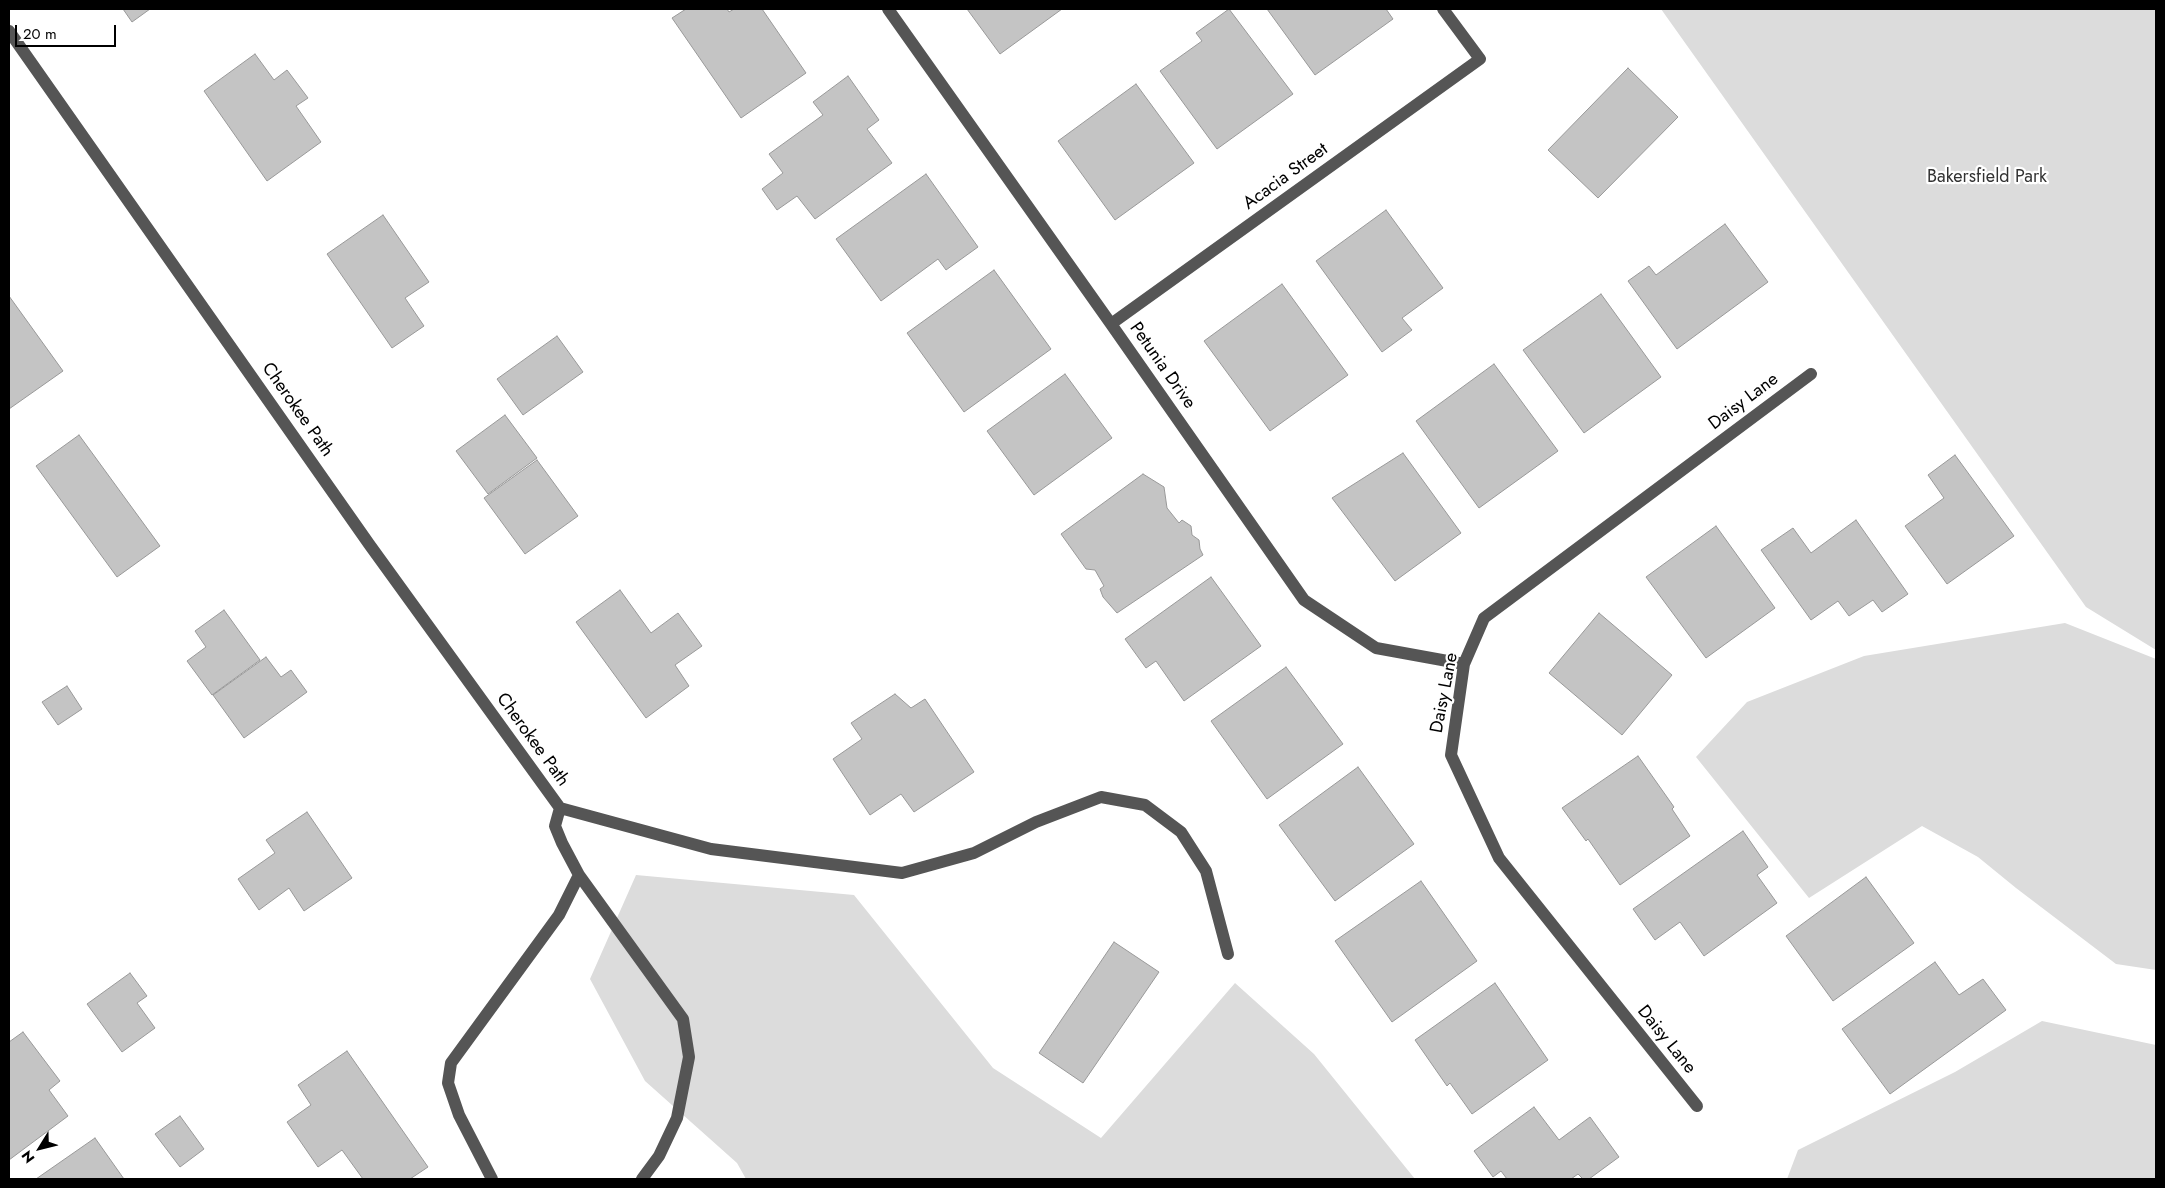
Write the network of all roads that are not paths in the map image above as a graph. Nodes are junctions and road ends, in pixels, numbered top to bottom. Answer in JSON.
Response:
{"nodes":[{"id":1,"x":888,"y":9,"type":"edge"},
{"id":2,"x":1443,"y":9,"type":"edge"},
{"id":3,"x":9,"y":31,"type":"edge"},
{"id":4,"x":1112,"y":324,"type":"junction"},
{"id":5,"x":1811,"y":374,"type":"dead end"},
{"id":6,"x":1464,"y":664,"type":"junction"},
{"id":7,"x":560,"y":808,"type":"junction"},
{"id":8,"x":579,"y":874,"type":"junction"},
{"id":9,"x":1228,"y":954,"type":"dead end"},
{"id":10,"x":1697,"y":1106,"type":"dead end"},
{"id":11,"x":492,"y":1179,"type":"edge"},
{"id":12,"x":642,"y":1179,"type":"edge"}],
"edges":[{"from":1,"to":4,"type":"street","name":"Petunia Drive"},
{"from":2,"to":4,"type":"street","name":"Acacia Street"},
{"from":3,"to":7,"type":"street","name":"Cherokee Path"},
{"from":4,"to":6,"type":"street","name":"Petunia Drive"},
{"from":5,"to":6,"type":"street","name":"Daisy Lane"},
{"from":6,"to":10,"type":"street","name":"Daisy Lane"},
{"from":7,"to":8,"type":"street"},
{"from":7,"to":9,"type":"street"},
{"from":8,"to":11,"type":"street"},
{"from":8,"to":12,"type":"street"}]}
